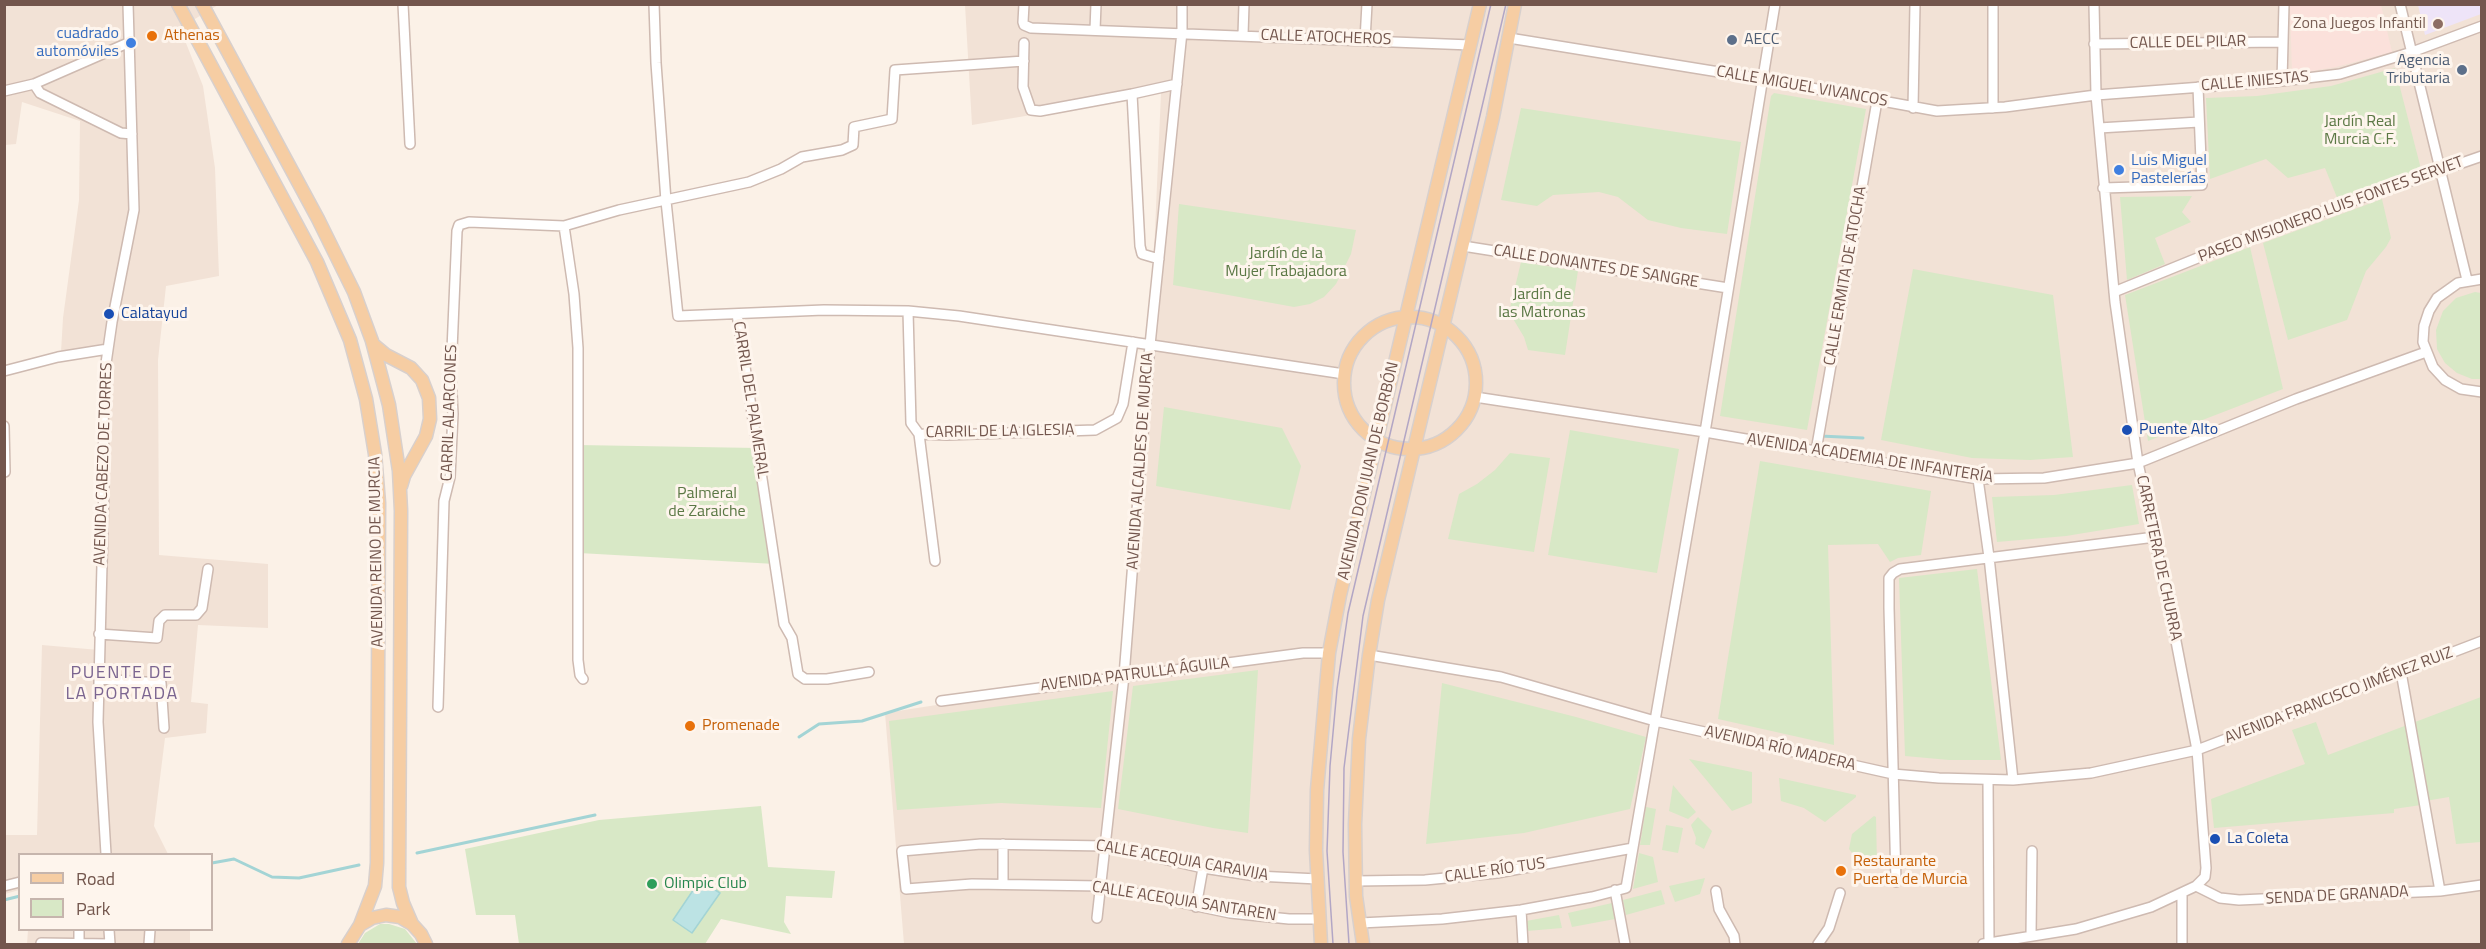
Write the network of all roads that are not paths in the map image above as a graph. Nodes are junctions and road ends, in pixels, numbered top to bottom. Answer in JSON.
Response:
{"nodes":[{"id":1,"x":128,"y":4,"type":"edge"},
{"id":2,"x":178,"y":4,"type":"edge"},
{"id":3,"x":202,"y":4,"type":"edge"},
{"id":4,"x":403,"y":4,"type":"edge"},
{"id":5,"x":654,"y":4,"type":"edge"},
{"id":6,"x":1024,"y":4,"type":"edge"},
{"id":7,"x":1096,"y":4,"type":"edge"},
{"id":8,"x":1182,"y":4,"type":"edge"},
{"id":9,"x":1244,"y":4,"type":"edge"},
{"id":10,"x":1368,"y":4,"type":"edge"},
{"id":11,"x":1480,"y":4,"type":"edge"},
{"id":12,"x":1515,"y":4,"type":"edge"},
{"id":13,"x":1775,"y":4,"type":"edge"},
{"id":14,"x":1915,"y":4,"type":"edge"},
{"id":15,"x":1993,"y":4,"type":"edge"},
{"id":16,"x":2094,"y":4,"type":"edge"},
{"id":17,"x":2284,"y":4,"type":"edge"},
{"id":18,"x":2400,"y":4,"type":"edge"},
{"id":19,"x":2481,"y":26,"type":"edge"},
{"id":20,"x":1095,"y":30,"type":"junction"},
{"id":21,"x":1182,"y":32,"type":"junction"},
{"id":22,"x":1243,"y":34,"type":"junction"},
{"id":23,"x":1509,"y":38,"type":"junction"},
{"id":24,"x":1365,"y":40,"type":"junction"},
{"id":25,"x":130,"y":42,"type":"junction"},
{"id":26,"x":2283,"y":42,"type":"junction"},
{"id":27,"x":1024,"y":43,"type":"dead end"},
{"id":28,"x":2094,"y":44,"type":"junction"},
{"id":29,"x":1471,"y":45,"type":"junction"},
{"id":30,"x":2412,"y":52,"type":"junction"},
{"id":31,"x":1024,"y":61,"type":"junction"},
{"id":32,"x":1762,"y":79,"type":"junction"},
{"id":33,"x":2282,"y":81,"type":"junction"},
{"id":34,"x":34,"y":84,"type":"junction"},
{"id":35,"x":1177,"y":84,"type":"junction"},
{"id":36,"x":2198,"y":87,"type":"junction"},
{"id":37,"x":4,"y":91,"type":"edge"},
{"id":38,"x":1132,"y":94,"type":"junction"},
{"id":39,"x":2096,"y":95,"type":"junction"},
{"id":40,"x":1877,"y":101,"type":"junction"},
{"id":41,"x":1912,"y":108,"type":"junction"},
{"id":42,"x":1993,"y":108,"type":"junction"},
{"id":43,"x":2199,"y":122,"type":"junction"},
{"id":44,"x":2098,"y":128,"type":"junction"},
{"id":45,"x":132,"y":134,"type":"junction"},
{"id":46,"x":410,"y":144,"type":"dead end"},
{"id":47,"x":2481,"y":156,"type":"edge"},
{"id":48,"x":2440,"y":170,"type":"junction"},
{"id":49,"x":2103,"y":188,"type":"junction"},
{"id":50,"x":666,"y":201,"type":"junction"},
{"id":51,"x":564,"y":226,"type":"junction"},
{"id":52,"x":1463,"y":246,"type":"junction"},
{"id":53,"x":1159,"y":259,"type":"junction"},
{"id":54,"x":2481,"y":279,"type":"edge"},
{"id":55,"x":2467,"y":280,"type":"junction"},
{"id":56,"x":1728,"y":288,"type":"junction"},
{"id":57,"x":2114,"y":292,"type":"junction"},
{"id":58,"x":908,"y":311,"type":"junction"},
{"id":59,"x":737,"y":314,"type":"junction"},
{"id":60,"x":1405,"y":317,"type":"junction"},
{"id":61,"x":1444,"y":326,"type":"junction"},
{"id":62,"x":372,"y":341,"type":"junction"},
{"id":63,"x":1133,"y":342,"type":"junction"},
{"id":64,"x":1149,"y":345,"type":"junction"},
{"id":65,"x":108,"y":349,"type":"junction"},
{"id":66,"x":2426,"y":352,"type":"junction"},
{"id":67,"x":376,"y":357,"type":"junction"},
{"id":68,"x":397,"y":360,"type":"junction"},
{"id":69,"x":4,"y":371,"type":"edge"},
{"id":70,"x":1344,"y":374,"type":"junction"},
{"id":71,"x":362,"y":383,"type":"junction"},
{"id":72,"x":2481,"y":392,"type":"edge"},
{"id":73,"x":1475,"y":397,"type":"junction"},
{"id":74,"x":4,"y":426,"type":"edge"},
{"id":75,"x":1705,"y":432,"type":"junction"},
{"id":76,"x":919,"y":434,"type":"junction"},
{"id":77,"x":1377,"y":440,"type":"junction"},
{"id":78,"x":1414,"y":449,"type":"junction"},
{"id":79,"x":1816,"y":451,"type":"junction"},
{"id":80,"x":2138,"y":463,"type":"junction"},
{"id":81,"x":5,"y":472,"type":"edge"},
{"id":82,"x":1978,"y":479,"type":"junction"},
{"id":83,"x":400,"y":493,"type":"junction"},
{"id":84,"x":2155,"y":537,"type":"junction"},
{"id":85,"x":1989,"y":557,"type":"junction"},
{"id":86,"x":935,"y":561,"type":"dead end"},
{"id":87,"x":208,"y":569,"type":"dead end"},
{"id":88,"x":99,"y":634,"type":"junction"},
{"id":89,"x":2481,"y":641,"type":"edge"},
{"id":90,"x":1329,"y":653,"type":"junction"},
{"id":91,"x":1369,"y":655,"type":"junction"},
{"id":92,"x":869,"y":672,"type":"dead end"},
{"id":93,"x":2401,"y":672,"type":"junction"},
{"id":94,"x":1124,"y":676,"type":"junction"},
{"id":95,"x":583,"y":678,"type":"dead end"},
{"id":96,"x":99,"y":679,"type":"junction"},
{"id":97,"x":941,"y":700,"type":"dead end"},
{"id":98,"x":438,"y":707,"type":"dead end"},
{"id":99,"x":1655,"y":721,"type":"junction"},
{"id":100,"x":164,"y":728,"type":"dead end"},
{"id":101,"x":2197,"y":750,"type":"junction"},
{"id":102,"x":1893,"y":774,"type":"junction"},
{"id":103,"x":1988,"y":780,"type":"junction"},
{"id":104,"x":2013,"y":780,"type":"junction"},
{"id":105,"x":1003,"y":844,"type":"junction"},
{"id":106,"x":1106,"y":846,"type":"junction"},
{"id":107,"x":1633,"y":848,"type":"junction"},
{"id":108,"x":902,"y":851,"type":"joint"},
{"id":109,"x":2031,"y":851,"type":"dead end"},
{"id":110,"x":106,"y":853,"type":"edge"},
{"id":111,"x":1203,"y":868,"type":"junction"},
{"id":112,"x":1318,"y":879,"type":"junction"},
{"id":113,"x":1356,"y":881,"type":"junction"},
{"id":114,"x":1896,"y":882,"type":"dead end"},
{"id":115,"x":1004,"y":884,"type":"junction"},
{"id":116,"x":2481,"y":885,"type":"edge"},
{"id":117,"x":1101,"y":886,"type":"junction"},
{"id":118,"x":2196,"y":886,"type":"junction"},
{"id":119,"x":1615,"y":890,"type":"junction"},
{"id":120,"x":1716,"y":891,"type":"dead end"},
{"id":121,"x":2440,"y":891,"type":"junction"},
{"id":122,"x":1840,"y":893,"type":"dead end"},
{"id":123,"x":2182,"y":893,"type":"junction"},
{"id":124,"x":1196,"y":907,"type":"junction"},
{"id":125,"x":1521,"y":910,"type":"junction"},
{"id":126,"x":1097,"y":918,"type":"dead end"},
{"id":127,"x":1320,"y":919,"type":"junction"},
{"id":128,"x":1360,"y":923,"type":"junction"},
{"id":129,"x":412,"y":924,"type":"junction"},
{"id":130,"x":360,"y":925,"type":"junction"},
{"id":131,"x":2031,"y":936,"type":"junction"},
{"id":132,"x":41,"y":943,"type":"dead end"},
{"id":133,"x":79,"y":943,"type":"edge"},
{"id":134,"x":110,"y":944,"type":"edge"},
{"id":135,"x":1986,"y":944,"type":"edge"},
{"id":136,"x":348,"y":945,"type":"edge"},
{"id":137,"x":426,"y":945,"type":"edge"},
{"id":138,"x":1321,"y":945,"type":"edge"},
{"id":139,"x":1363,"y":945,"type":"edge"},
{"id":140,"x":1523,"y":945,"type":"edge"},
{"id":141,"x":1625,"y":945,"type":"edge"},
{"id":142,"x":1735,"y":945,"type":"edge"},
{"id":143,"x":1818,"y":945,"type":"edge"},
{"id":144,"x":2182,"y":945,"type":"edge"}],
"edges":[{"from":1,"to":25,"type":"street","name":"AVENIDA CABEZO DE TORRES"},
{"from":2,"to":71,"type":"main road","name":"AVENIDA REINO DE MURCIA"},
{"from":3,"to":62,"type":"main road","name":"AVENIDA REINO DE MURCIA"},
{"from":4,"to":46,"type":"street"},
{"from":5,"to":50,"type":"street","name":"CARRIL DEL PALMERAL"},
{"from":6,"to":20,"type":"street","name":"CALLE ATOCHEROS"},
{"from":7,"to":20,"type":"street"},
{"from":8,"to":21,"type":"street","name":"AVENIDA ALCALDES DE MURCIA"},
{"from":9,"to":22,"type":"street"},
{"from":10,"to":24,"type":"street"},
{"from":11,"to":29,"type":"main road","name":"AVENIDA DON JUAN DE BORBÓN"},
{"from":12,"to":23,"type":"main road"},
{"from":13,"to":32,"type":"street"},
{"from":14,"to":41,"type":"street"},
{"from":15,"to":42,"type":"street"},
{"from":16,"to":28,"type":"street","name":"CARRETERA DE CHURRA"},
{"from":17,"to":26,"type":"street"},
{"from":18,"to":30,"type":"street"},
{"from":19,"to":30,"type":"street","name":"CALLE INIESTAS"},
{"from":20,"to":21,"type":"street","name":"CALLE ATOCHEROS"},
{"from":21,"to":22,"type":"street","name":"CALLE ATOCHEROS"},
{"from":21,"to":35,"type":"street","name":"AVENIDA ALCALDES DE MURCIA"},
{"from":22,"to":24,"type":"street","name":"CALLE ATOCHEROS"},
{"from":23,"to":32,"type":"street","name":"CALLE MIGUEL VIVANCOS"},
{"from":23,"to":52,"type":"main road"},
{"from":24,"to":29,"type":"street","name":"CALLE ATOCHEROS"},
{"from":25,"to":34,"type":"street"},
{"from":25,"to":45,"type":"street","name":"AVENIDA CABEZO DE TORRES"},
{"from":26,"to":28,"type":"street","name":"CALLE DEL PILAR"},
{"from":26,"to":33,"type":"street"},
{"from":27,"to":31,"type":"street"},
{"from":28,"to":39,"type":"street","name":"CARRETERA DE CHURRA"},
{"from":29,"to":60,"type":"main road","name":"AVENIDA DON JUAN DE BORBÓN"},
{"from":30,"to":33,"type":"street","name":"CALLE INIESTAS"},
{"from":30,"to":48,"type":"street"},
{"from":31,"to":38,"type":"street"},
{"from":31,"to":50,"type":"street","name":"CARRIL ALARCONES"},
{"from":32,"to":40,"type":"street","name":"CALLE MIGUEL VIVANCOS"},
{"from":32,"to":56,"type":"street"},
{"from":33,"to":36,"type":"street","name":"CALLE INIESTAS"},
{"from":34,"to":37,"type":"street"},
{"from":34,"to":45,"type":"street"},
{"from":35,"to":38,"type":"street"},
{"from":35,"to":53,"type":"street","name":"AVENIDA ALCALDES DE MURCIA"},
{"from":36,"to":39,"type":"street","name":"CALLE INIESTAS"},
{"from":36,"to":43,"type":"street"},
{"from":38,"to":53,"type":"street"},
{"from":39,"to":42,"type":"street","name":"CALLE MIGUEL VIVANCOS"},
{"from":39,"to":44,"type":"street","name":"CARRETERA DE CHURRA"},
{"from":40,"to":41,"type":"street","name":"CALLE MIGUEL VIVANCOS"},
{"from":40,"to":79,"type":"street","name":"CALLE ERMITA DE ATOCHA"},
{"from":41,"to":42,"type":"street","name":"CALLE MIGUEL VIVANCOS"},
{"from":43,"to":44,"type":"street"},
{"from":43,"to":49,"type":"street"},
{"from":44,"to":49,"type":"street","name":"CARRETERA DE CHURRA"},
{"from":45,"to":65,"type":"street","name":"AVENIDA CABEZO DE TORRES"},
{"from":47,"to":48,"type":"street","name":"PASEO MISIONERO LUIS FONTES SERVET"},
{"from":48,"to":55,"type":"street"},
{"from":48,"to":57,"type":"street","name":"PASEO MISIONERO LUIS FONTES SERVET"},
{"from":49,"to":57,"type":"street","name":"CARRETERA DE CHURRA"},
{"from":50,"to":51,"type":"street","name":"CARRIL ALARCONES"},
{"from":50,"to":59,"type":"street","name":"CARRIL DEL PALMERAL"},
{"from":51,"to":95,"type":"street"},
{"from":51,"to":98,"type":"street","name":"CARRIL ALARCONES"},
{"from":52,"to":56,"type":"street","name":"CALLE DONANTES DE SANGRE"},
{"from":52,"to":61,"type":"main road"},
{"from":53,"to":64,"type":"street","name":"AVENIDA ALCALDES DE MURCIA"},
{"from":54,"to":55,"type":"street"},
{"from":55,"to":66,"type":"street"},
{"from":56,"to":75,"type":"street"},
{"from":57,"to":80,"type":"street","name":"CARRETERA DE CHURRA"},
{"from":58,"to":59,"type":"street"},
{"from":58,"to":63,"type":"street"},
{"from":58,"to":76,"type":"street","name":"CARRIL DE LA IGLESIA"},
{"from":59,"to":92,"type":"street","name":"CARRIL DEL PALMERAL"},
{"from":60,"to":61,"type":"main road"},
{"from":60,"to":70,"type":"main road"},
{"from":60,"to":77,"type":"main road","name":"AVENIDA DON JUAN DE BORBÓN"},
{"from":61,"to":73,"type":"main road"},
{"from":61,"to":78,"type":"main road"},
{"from":62,"to":67,"type":"main road","name":"AVENIDA REINO DE MURCIA"},
{"from":62,"to":68,"type":"main road"},
{"from":63,"to":64,"type":"street"},
{"from":63,"to":76,"type":"street","name":"CARRIL DE LA IGLESIA"},
{"from":64,"to":70,"type":"street"},
{"from":64,"to":94,"type":"street","name":"AVENIDA ALCALDES DE MURCIA"},
{"from":65,"to":69,"type":"street"},
{"from":65,"to":88,"type":"street","name":"AVENIDA CABEZO DE TORRES"},
{"from":66,"to":72,"type":"street"},
{"from":66,"to":80,"type":"street","name":"AVENIDA ACADEMIA DE INFANTERÍA"},
{"from":67,"to":68,"type":"main road"},
{"from":67,"to":71,"type":"main road"},
{"from":67,"to":83,"type":"main road","name":"AVENIDA REINO DE MURCIA"},
{"from":68,"to":83,"type":"main road"},
{"from":70,"to":77,"type":"main road"},
{"from":71,"to":130,"type":"main road","name":"AVENIDA REINO DE MURCIA"},
{"from":73,"to":75,"type":"street","name":"AVENIDA ACADEMIA DE INFANTERÍA"},
{"from":73,"to":78,"type":"main road"},
{"from":74,"to":81,"type":"street"},
{"from":75,"to":79,"type":"street","name":"AVENIDA ACADEMIA DE INFANTERÍA"},
{"from":75,"to":99,"type":"street"},
{"from":76,"to":86,"type":"street"},
{"from":77,"to":78,"type":"main road"},
{"from":77,"to":90,"type":"main road","name":"AVENIDA DON JUAN DE BORBÓN"},
{"from":78,"to":91,"type":"main road"},
{"from":79,"to":82,"type":"street","name":"AVENIDA ACADEMIA DE INFANTERÍA"},
{"from":80,"to":82,"type":"street","name":"AVENIDA ACADEMIA DE INFANTERÍA"},
{"from":80,"to":84,"type":"street","name":"CARRETERA DE CHURRA"},
{"from":82,"to":85,"type":"street"},
{"from":83,"to":129,"type":"main road","name":"AVENIDA REINO DE MURCIA"},
{"from":84,"to":85,"type":"street"},
{"from":84,"to":101,"type":"street","name":"CARRETERA DE CHURRA"},
{"from":85,"to":102,"type":"street"},
{"from":85,"to":104,"type":"street"},
{"from":87,"to":88,"type":"street"},
{"from":88,"to":96,"type":"street","name":"AVENIDA CABEZO DE TORRES"},
{"from":89,"to":93,"type":"street","name":"AVENIDA FRANCISCO JIMÉNEZ RUIZ"},
{"from":90,"to":94,"type":"street","name":"AVENIDA PATRULLA ÁGUILA"},
{"from":90,"to":112,"type":"main road","name":"AVENIDA DON JUAN DE BORBÓN"},
{"from":91,"to":99,"type":"street","name":"AVENIDA RÍO MADERA"},
{"from":91,"to":113,"type":"main road"},
{"from":93,"to":101,"type":"street","name":"AVENIDA FRANCISCO JIMÉNEZ RUIZ"},
{"from":93,"to":121,"type":"street"},
{"from":94,"to":97,"type":"street","name":"AVENIDA PATRULLA ÁGUILA"},
{"from":94,"to":106,"type":"street","name":"AVENIDA ALCALDES DE MURCIA"},
{"from":96,"to":100,"type":"street"},
{"from":96,"to":110,"type":"street","name":"AVENIDA CABEZO DE TORRES"},
{"from":99,"to":102,"type":"street","name":"AVENIDA RÍO MADERA"},
{"from":99,"to":107,"type":"street"},
{"from":101,"to":104,"type":"street","name":"AVENIDA RÍO MADERA"},
{"from":101,"to":118,"type":"street","name":"CARRETERA DE CHURRA"},
{"from":102,"to":103,"type":"street","name":"AVENIDA RÍO MADERA"},
{"from":102,"to":114,"type":"street"},
{"from":103,"to":104,"type":"street","name":"AVENIDA RÍO MADERA"},
{"from":103,"to":135,"type":"street"},
{"from":105,"to":106,"type":"street","name":"CALLE ACEQUIA CARAVIJA"},
{"from":105,"to":108,"type":"street","name":"CALLE ACEQUIA CARAVIJA"},
{"from":105,"to":115,"type":"street"},
{"from":106,"to":111,"type":"street","name":"CALLE ACEQUIA CARAVIJA"},
{"from":106,"to":117,"type":"street","name":"AVENIDA ALCALDES DE MURCIA"},
{"from":107,"to":113,"type":"street","name":"CALLE RÍO TUS"},
{"from":107,"to":119,"type":"street"},
{"from":108,"to":115,"type":"street","name":"CALLE ACEQUIA SANTAREN"},
{"from":109,"to":131,"type":"street"},
{"from":111,"to":112,"type":"street","name":"CALLE ACEQUIA CARAVIJA"},
{"from":111,"to":124,"type":"street"},
{"from":112,"to":127,"type":"main road","name":"AVENIDA DON JUAN DE BORBÓN"},
{"from":113,"to":128,"type":"main road"},
{"from":115,"to":117,"type":"street","name":"CALLE ACEQUIA SANTAREN"},
{"from":116,"to":121,"type":"street","name":"SENDA DE GRANADA"},
{"from":117,"to":124,"type":"street","name":"CALLE ACEQUIA SANTAREN"},
{"from":117,"to":126,"type":"street","name":"AVENIDA ALCALDES DE MURCIA"},
{"from":118,"to":121,"type":"street","name":"SENDA DE GRANADA"},
{"from":118,"to":123,"type":"street"},
{"from":119,"to":125,"type":"street"},
{"from":119,"to":141,"type":"street"},
{"from":120,"to":142,"type":"street"},
{"from":122,"to":143,"type":"street"},
{"from":123,"to":131,"type":"street"},
{"from":123,"to":144,"type":"street"},
{"from":124,"to":127,"type":"street","name":"CALLE ACEQUIA SANTAREN"},
{"from":125,"to":128,"type":"street"},
{"from":125,"to":140,"type":"street"},
{"from":127,"to":138,"type":"main road","name":"AVENIDA DON JUAN DE BORBÓN"},
{"from":128,"to":139,"type":"main road"},
{"from":129,"to":130,"type":"main road"},
{"from":129,"to":137,"type":"main road","name":"AVENIDA REINO DE MURCIA"},
{"from":130,"to":136,"type":"main road","name":"AVENIDA REINO DE MURCIA"},
{"from":131,"to":135,"type":"street"},
{"from":132,"to":133,"type":"street"},
{"from":133,"to":134,"type":"street"}]}
